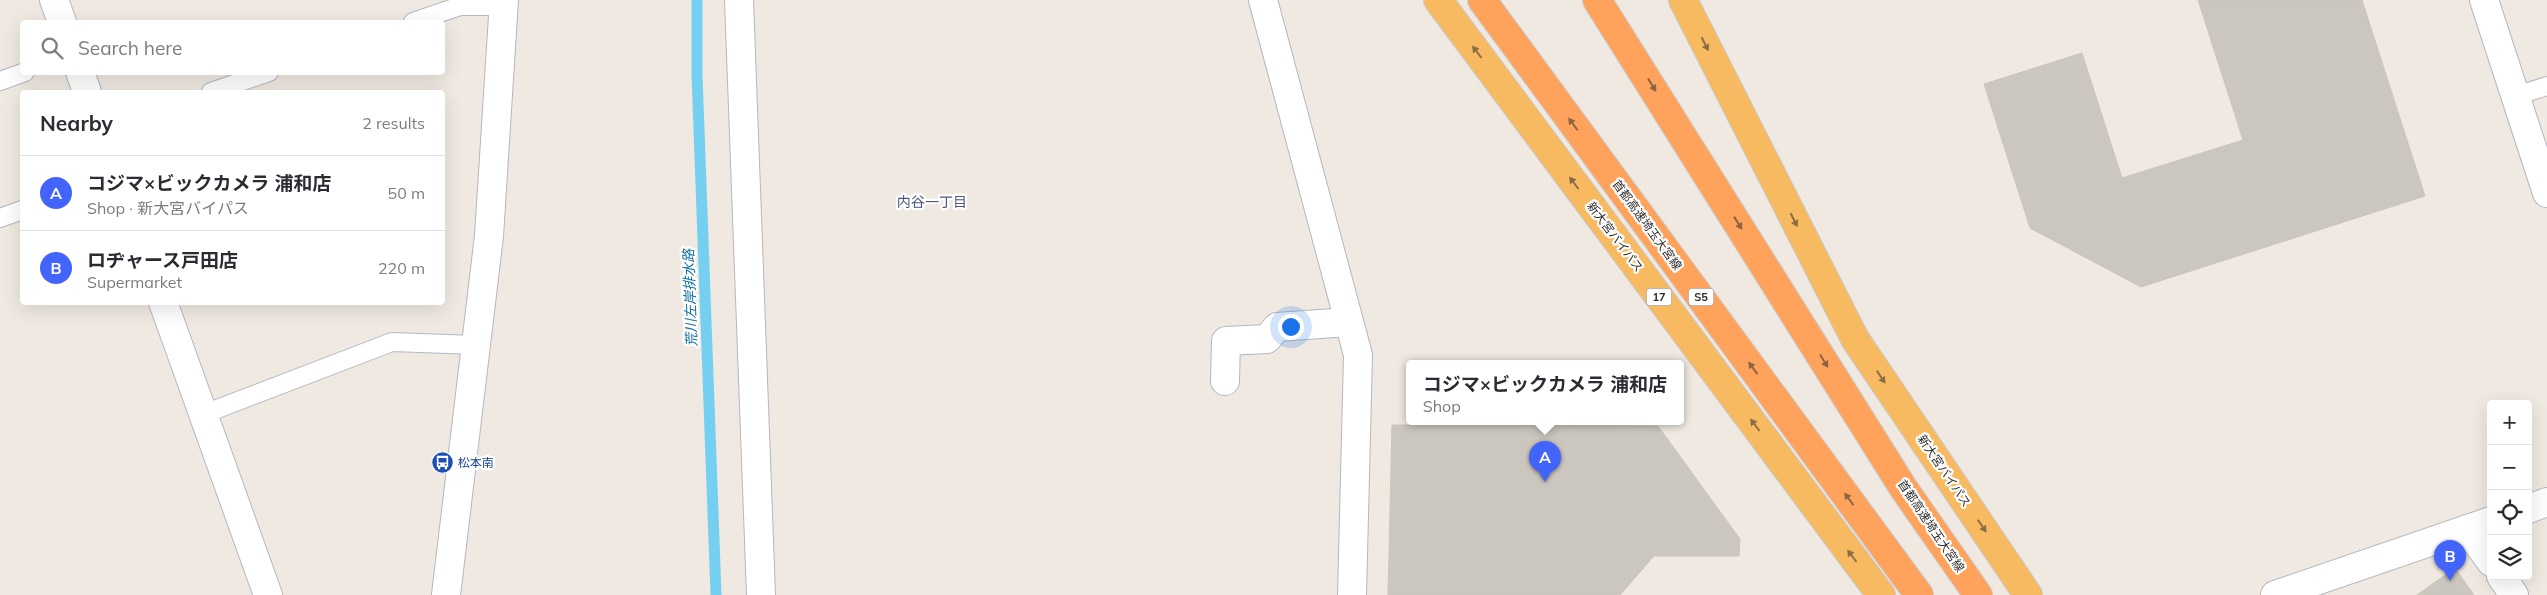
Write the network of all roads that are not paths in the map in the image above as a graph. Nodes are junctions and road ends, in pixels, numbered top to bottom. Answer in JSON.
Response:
{"nodes":[{"id":1,"x":54,"y":0,"type":"edge"},
{"id":2,"x":739,"y":0,"type":"edge"},
{"id":3,"x":1263,"y":0,"type":"edge"},
{"id":4,"x":1438,"y":0,"type":"edge"},
{"id":5,"x":1482,"y":0,"type":"edge"},
{"id":6,"x":1597,"y":0,"type":"edge"},
{"id":7,"x":1604,"y":0,"type":"edge"},
{"id":8,"x":1683,"y":0,"type":"edge"},
{"id":9,"x":2484,"y":0,"type":"edge"},
{"id":10,"x":504,"y":3,"type":"edge"},
{"id":11,"x":61,"y":20,"type":"edge"},
{"id":12,"x":419,"y":20,"type":"edge"},
{"id":13,"x":1631,"y":52,"type":"junction"},
{"id":14,"x":20,"y":74,"type":"edge"},
{"id":15,"x":81,"y":75,"type":"edge"},
{"id":16,"x":260,"y":75,"type":"edge"},
{"id":17,"x":0,"y":81,"type":"edge"},
{"id":18,"x":2547,"y":86,"type":"edge"},
{"id":19,"x":86,"y":90,"type":"edge"},
{"id":20,"x":217,"y":90,"type":"edge"},
{"id":21,"x":2516,"y":96,"type":"junction"},
{"id":22,"x":2547,"y":193,"type":"edge"},
{"id":23,"x":20,"y":211,"type":"edge"},
{"id":24,"x":0,"y":218,"type":"edge"},
{"id":25,"x":164,"y":305,"type":"edge"},
{"id":26,"x":1349,"y":322,"type":"junction"},
{"id":27,"x":476,"y":345,"type":"junction"},
{"id":28,"x":1224,"y":381,"type":"dead end"},
{"id":29,"x":204,"y":414,"type":"junction"},
{"id":30,"x":2547,"y":502,"type":"edge"},
{"id":31,"x":2532,"y":508,"type":"edge"},
{"id":32,"x":2479,"y":525,"type":"edge"},
{"id":33,"x":2487,"y":550,"type":"edge"},
{"id":34,"x":2503,"y":580,"type":"edge"},
{"id":35,"x":268,"y":595,"type":"edge"},
{"id":36,"x":446,"y":595,"type":"edge"},
{"id":37,"x":761,"y":595,"type":"edge"},
{"id":38,"x":1352,"y":595,"type":"edge"},
{"id":39,"x":1880,"y":595,"type":"edge"},
{"id":40,"x":1919,"y":595,"type":"edge"},
{"id":41,"x":1978,"y":595,"type":"edge"},
{"id":42,"x":2028,"y":595,"type":"edge"},
{"id":43,"x":2274,"y":595,"type":"edge"},
{"id":44,"x":2514,"y":595,"type":"edge"}],
"edges":[{"from":1,"to":11,"type":"street"},
{"from":2,"to":37,"type":"street"},
{"from":3,"to":26,"type":"street"},
{"from":39,"to":4,"type":"highway","name":"新大宮バイパス","number":"17","one_way":true},
{"from":40,"to":5,"type":"highway","name":"首都高速埼玉大宮線","number":"S5","one_way":true},
{"from":6,"to":13,"type":"highway","name":"首都高速埼玉大宮線"},
{"from":7,"to":13,"type":"highway"},
{"from":8,"to":42,"type":"highway","name":"新大宮バイパス","one_way":true},
{"from":9,"to":21,"type":"street"},
{"from":10,"to":12,"type":"lane"},
{"from":10,"to":27,"type":"street"},
{"from":13,"to":41,"type":"highway","name":"首都高速埼玉大宮線","one_way":true},
{"from":14,"to":17,"type":"lane"},
{"from":15,"to":19,"type":"street"},
{"from":16,"to":20,"type":"lane"},
{"from":18,"to":21,"type":"lane"},
{"from":21,"to":22,"type":"street"},
{"from":23,"to":24,"type":"lane"},
{"from":25,"to":29,"type":"street"},
{"from":26,"to":28,"type":"street"},
{"from":26,"to":38,"type":"street"},
{"from":27,"to":29,"type":"lane"},
{"from":27,"to":36,"type":"street"},
{"from":29,"to":35,"type":"street"},
{"from":30,"to":31,"type":"street"},
{"from":32,"to":33,"type":"street"},
{"from":32,"to":43,"type":"street"},
{"from":34,"to":44,"type":"street"}]}
